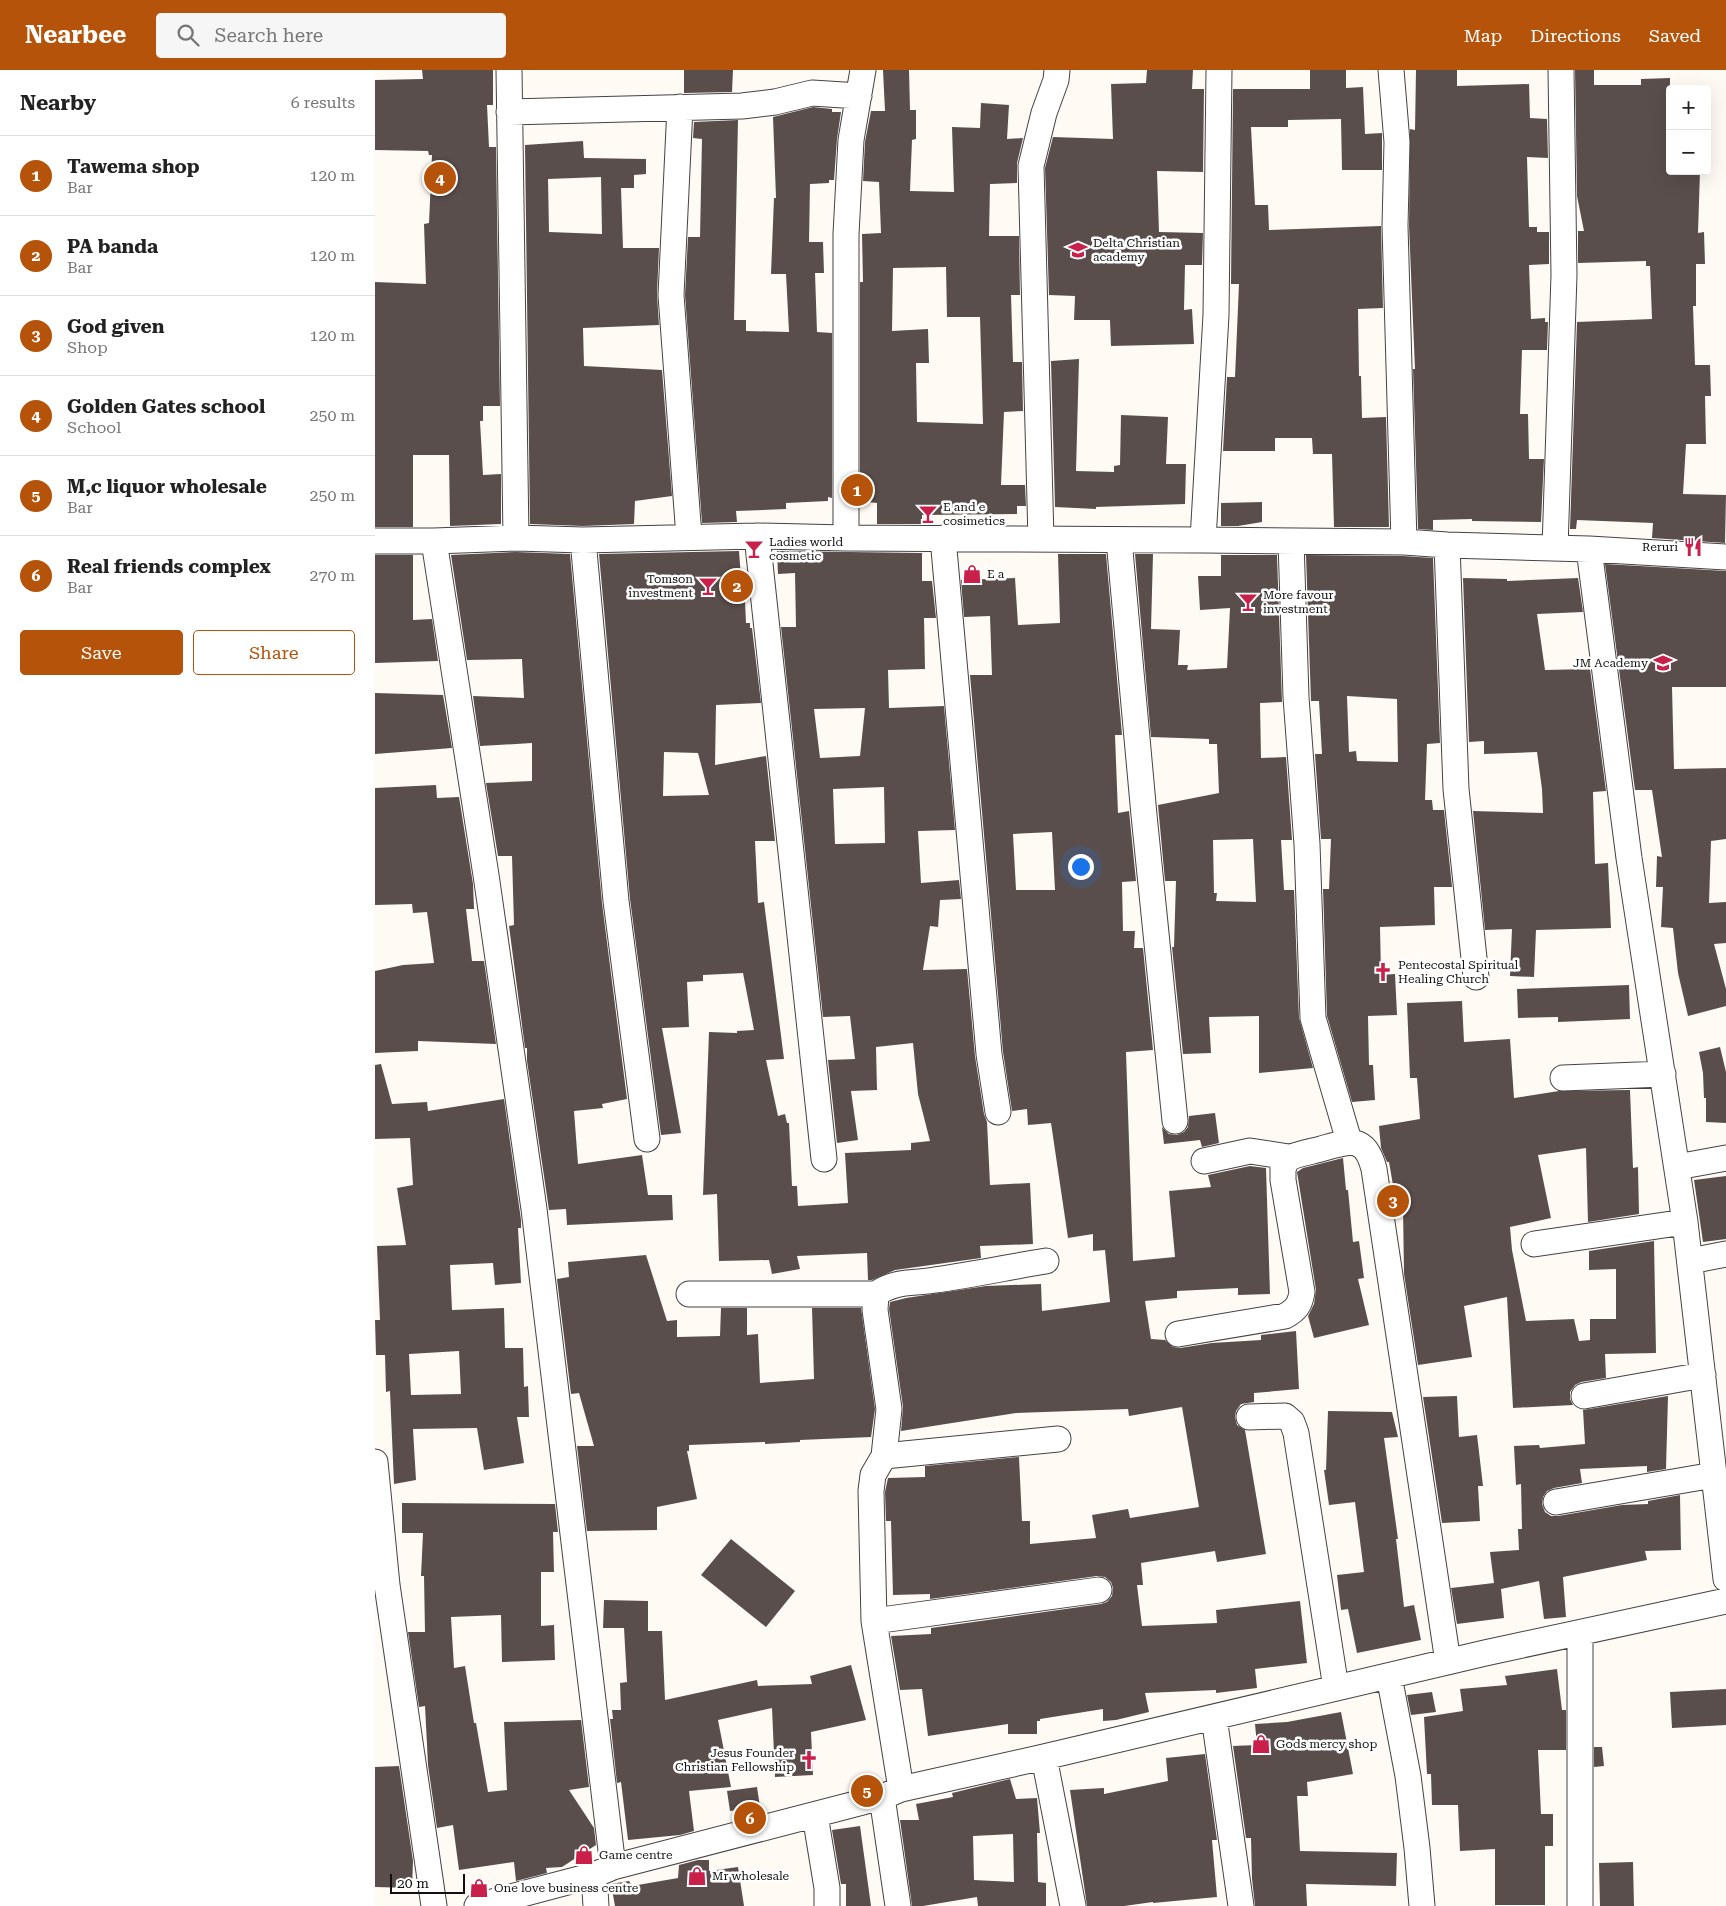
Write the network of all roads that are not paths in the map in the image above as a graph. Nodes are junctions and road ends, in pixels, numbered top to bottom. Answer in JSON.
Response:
{"nodes":[{"id":1,"x":509,"y":70,"type":"edge"},
{"id":2,"x":863,"y":70,"type":"edge"},
{"id":3,"x":1057,"y":70,"type":"edge"},
{"id":4,"x":1219,"y":70,"type":"edge"},
{"id":5,"x":1391,"y":70,"type":"edge"},
{"id":6,"x":1561,"y":70,"type":"edge"},
{"id":7,"x":859,"y":96,"type":"junction"},
{"id":8,"x":680,"y":108,"type":"junction"},
{"id":9,"x":509,"y":112,"type":"junction"},
{"id":10,"x":757,"y":536,"type":"junction"},
{"id":11,"x":689,"y":537,"type":"junction"},
{"id":12,"x":516,"y":538,"type":"junction"},
{"id":13,"x":846,"y":538,"type":"junction"},
{"id":14,"x":943,"y":538,"type":"junction"},
{"id":15,"x":1041,"y":539,"type":"junction"},
{"id":16,"x":583,"y":540,"type":"junction"},
{"id":17,"x":1119,"y":540,"type":"junction"},
{"id":18,"x":1203,"y":540,"type":"junction"},
{"id":19,"x":375,"y":541,"type":"edge"},
{"id":20,"x":434,"y":541,"type":"junction"},
{"id":21,"x":1291,"y":541,"type":"junction"},
{"id":22,"x":1404,"y":542,"type":"junction"},
{"id":23,"x":1447,"y":545,"type":"junction"},
{"id":24,"x":1555,"y":548,"type":"junction"},
{"id":25,"x":1589,"y":549,"type":"junction"},
{"id":26,"x":1726,"y":557,"type":"edge"},
{"id":27,"x":1477,"y":977,"type":"dead end"},
{"id":28,"x":1663,"y":1074,"type":"junction"},
{"id":29,"x":1563,"y":1078,"type":"dead end"},
{"id":30,"x":998,"y":1112,"type":"dead end"},
{"id":31,"x":1175,"y":1122,"type":"dead end"},
{"id":32,"x":647,"y":1139,"type":"dead end"},
{"id":33,"x":1349,"y":1141,"type":"junction"},
{"id":34,"x":1289,"y":1158,"type":"junction"},
{"id":35,"x":1726,"y":1158,"type":"edge"},
{"id":36,"x":824,"y":1159,"type":"dead end"},
{"id":37,"x":1205,"y":1161,"type":"dead end"},
{"id":38,"x":1677,"y":1166,"type":"junction"},
{"id":39,"x":1685,"y":1222,"type":"junction"},
{"id":40,"x":1534,"y":1244,"type":"dead end"},
{"id":41,"x":1726,"y":1254,"type":"edge"},
{"id":42,"x":1046,"y":1261,"type":"dead end"},
{"id":43,"x":1690,"y":1261,"type":"junction"},
{"id":44,"x":689,"y":1294,"type":"dead end"},
{"id":45,"x":876,"y":1294,"type":"junction"},
{"id":46,"x":1178,"y":1334,"type":"dead end"},
{"id":47,"x":1703,"y":1375,"type":"junction"},
{"id":48,"x":1584,"y":1396,"type":"dead end"},
{"id":49,"x":1249,"y":1417,"type":"dead end"},
{"id":50,"x":1718,"y":1435,"type":"edge"},
{"id":51,"x":1058,"y":1439,"type":"dead end"},
{"id":52,"x":883,"y":1456,"type":"junction"},
{"id":53,"x":375,"y":1462,"type":"edge"},
{"id":54,"x":1714,"y":1475,"type":"junction"},
{"id":55,"x":1556,"y":1502,"type":"dead end"},
{"id":56,"x":1726,"y":1579,"type":"edge"},
{"id":57,"x":1099,"y":1590,"type":"dead end"},
{"id":58,"x":1726,"y":1601,"type":"edge"},
{"id":59,"x":874,"y":1622,"type":"junction"},
{"id":60,"x":1580,"y":1633,"type":"junction"},
{"id":61,"x":1448,"y":1662,"type":"junction"},
{"id":62,"x":1389,"y":1676,"type":"junction"},
{"id":63,"x":1336,"y":1688,"type":"junction"},
{"id":64,"x":1214,"y":1717,"type":"junction"},
{"id":65,"x":1044,"y":1758,"type":"junction"},
{"id":66,"x":892,"y":1793,"type":"junction"},
{"id":67,"x":815,"y":1815,"type":"junction"},
{"id":68,"x":603,"y":1871,"type":"junction"},
{"id":69,"x":434,"y":1906,"type":"edge"},
{"id":70,"x":477,"y":1906,"type":"edge"},
{"id":71,"x":596,"y":1906,"type":"edge"},
{"id":72,"x":827,"y":1906,"type":"edge"},
{"id":73,"x":898,"y":1906,"type":"edge"},
{"id":74,"x":1073,"y":1906,"type":"edge"},
{"id":75,"x":1241,"y":1906,"type":"edge"},
{"id":76,"x":1422,"y":1906,"type":"edge"},
{"id":77,"x":1580,"y":1906,"type":"edge"}],
"edges":[{"from":1,"to":9,"type":"street"},
{"from":2,"to":7,"type":"street"},
{"from":3,"to":15,"type":"street"},
{"from":4,"to":18,"type":"street"},
{"from":5,"to":22,"type":"street"},
{"from":6,"to":24,"type":"street"},
{"from":7,"to":8,"type":"street"},
{"from":7,"to":13,"type":"street"},
{"from":8,"to":9,"type":"street"},
{"from":8,"to":11,"type":"street"},
{"from":9,"to":12,"type":"street"},
{"from":10,"to":11,"type":"street"},
{"from":10,"to":13,"type":"street"},
{"from":10,"to":36,"type":"street"},
{"from":11,"to":16,"type":"street"},
{"from":12,"to":16,"type":"street"},
{"from":12,"to":20,"type":"street"},
{"from":13,"to":14,"type":"street"},
{"from":14,"to":15,"type":"street"},
{"from":14,"to":30,"type":"street"},
{"from":15,"to":17,"type":"street"},
{"from":16,"to":32,"type":"street"},
{"from":17,"to":18,"type":"street"},
{"from":17,"to":31,"type":"street"},
{"from":18,"to":21,"type":"street"},
{"from":19,"to":20,"type":"street"},
{"from":20,"to":68,"type":"street"},
{"from":21,"to":22,"type":"street"},
{"from":21,"to":33,"type":"street"},
{"from":22,"to":23,"type":"street"},
{"from":23,"to":24,"type":"street"},
{"from":23,"to":27,"type":"street"},
{"from":24,"to":25,"type":"street"},
{"from":25,"to":26,"type":"street"},
{"from":25,"to":28,"type":"street"},
{"from":28,"to":29,"type":"street"},
{"from":28,"to":38,"type":"street"},
{"from":33,"to":34,"type":"street"},
{"from":33,"to":61,"type":"street"},
{"from":34,"to":37,"type":"street"},
{"from":34,"to":46,"type":"street"},
{"from":35,"to":38,"type":"street"},
{"from":38,"to":39,"type":"street"},
{"from":39,"to":40,"type":"street"},
{"from":39,"to":43,"type":"street"},
{"from":41,"to":43,"type":"street"},
{"from":42,"to":45,"type":"street"},
{"from":43,"to":47,"type":"street"},
{"from":44,"to":45,"type":"street"},
{"from":45,"to":52,"type":"street"},
{"from":47,"to":48,"type":"street"},
{"from":47,"to":50,"type":"street"},
{"from":49,"to":63,"type":"street"},
{"from":50,"to":54,"type":"street"},
{"from":51,"to":52,"type":"street"},
{"from":52,"to":59,"type":"street"},
{"from":53,"to":69,"type":"street"},
{"from":54,"to":55,"type":"street"},
{"from":54,"to":56,"type":"street"},
{"from":57,"to":59,"type":"street"},
{"from":58,"to":60,"type":"street"},
{"from":59,"to":66,"type":"street"},
{"from":60,"to":61,"type":"street"},
{"from":60,"to":77,"type":"street"},
{"from":61,"to":62,"type":"street"},
{"from":62,"to":63,"type":"street"},
{"from":62,"to":76,"type":"street"},
{"from":63,"to":64,"type":"street"},
{"from":64,"to":65,"type":"street"},
{"from":64,"to":75,"type":"street"},
{"from":65,"to":66,"type":"street"},
{"from":65,"to":74,"type":"street"},
{"from":66,"to":67,"type":"street"},
{"from":66,"to":73,"type":"street"},
{"from":67,"to":68,"type":"street"},
{"from":67,"to":72,"type":"street"},
{"from":68,"to":70,"type":"street"},
{"from":68,"to":71,"type":"street"}]}
